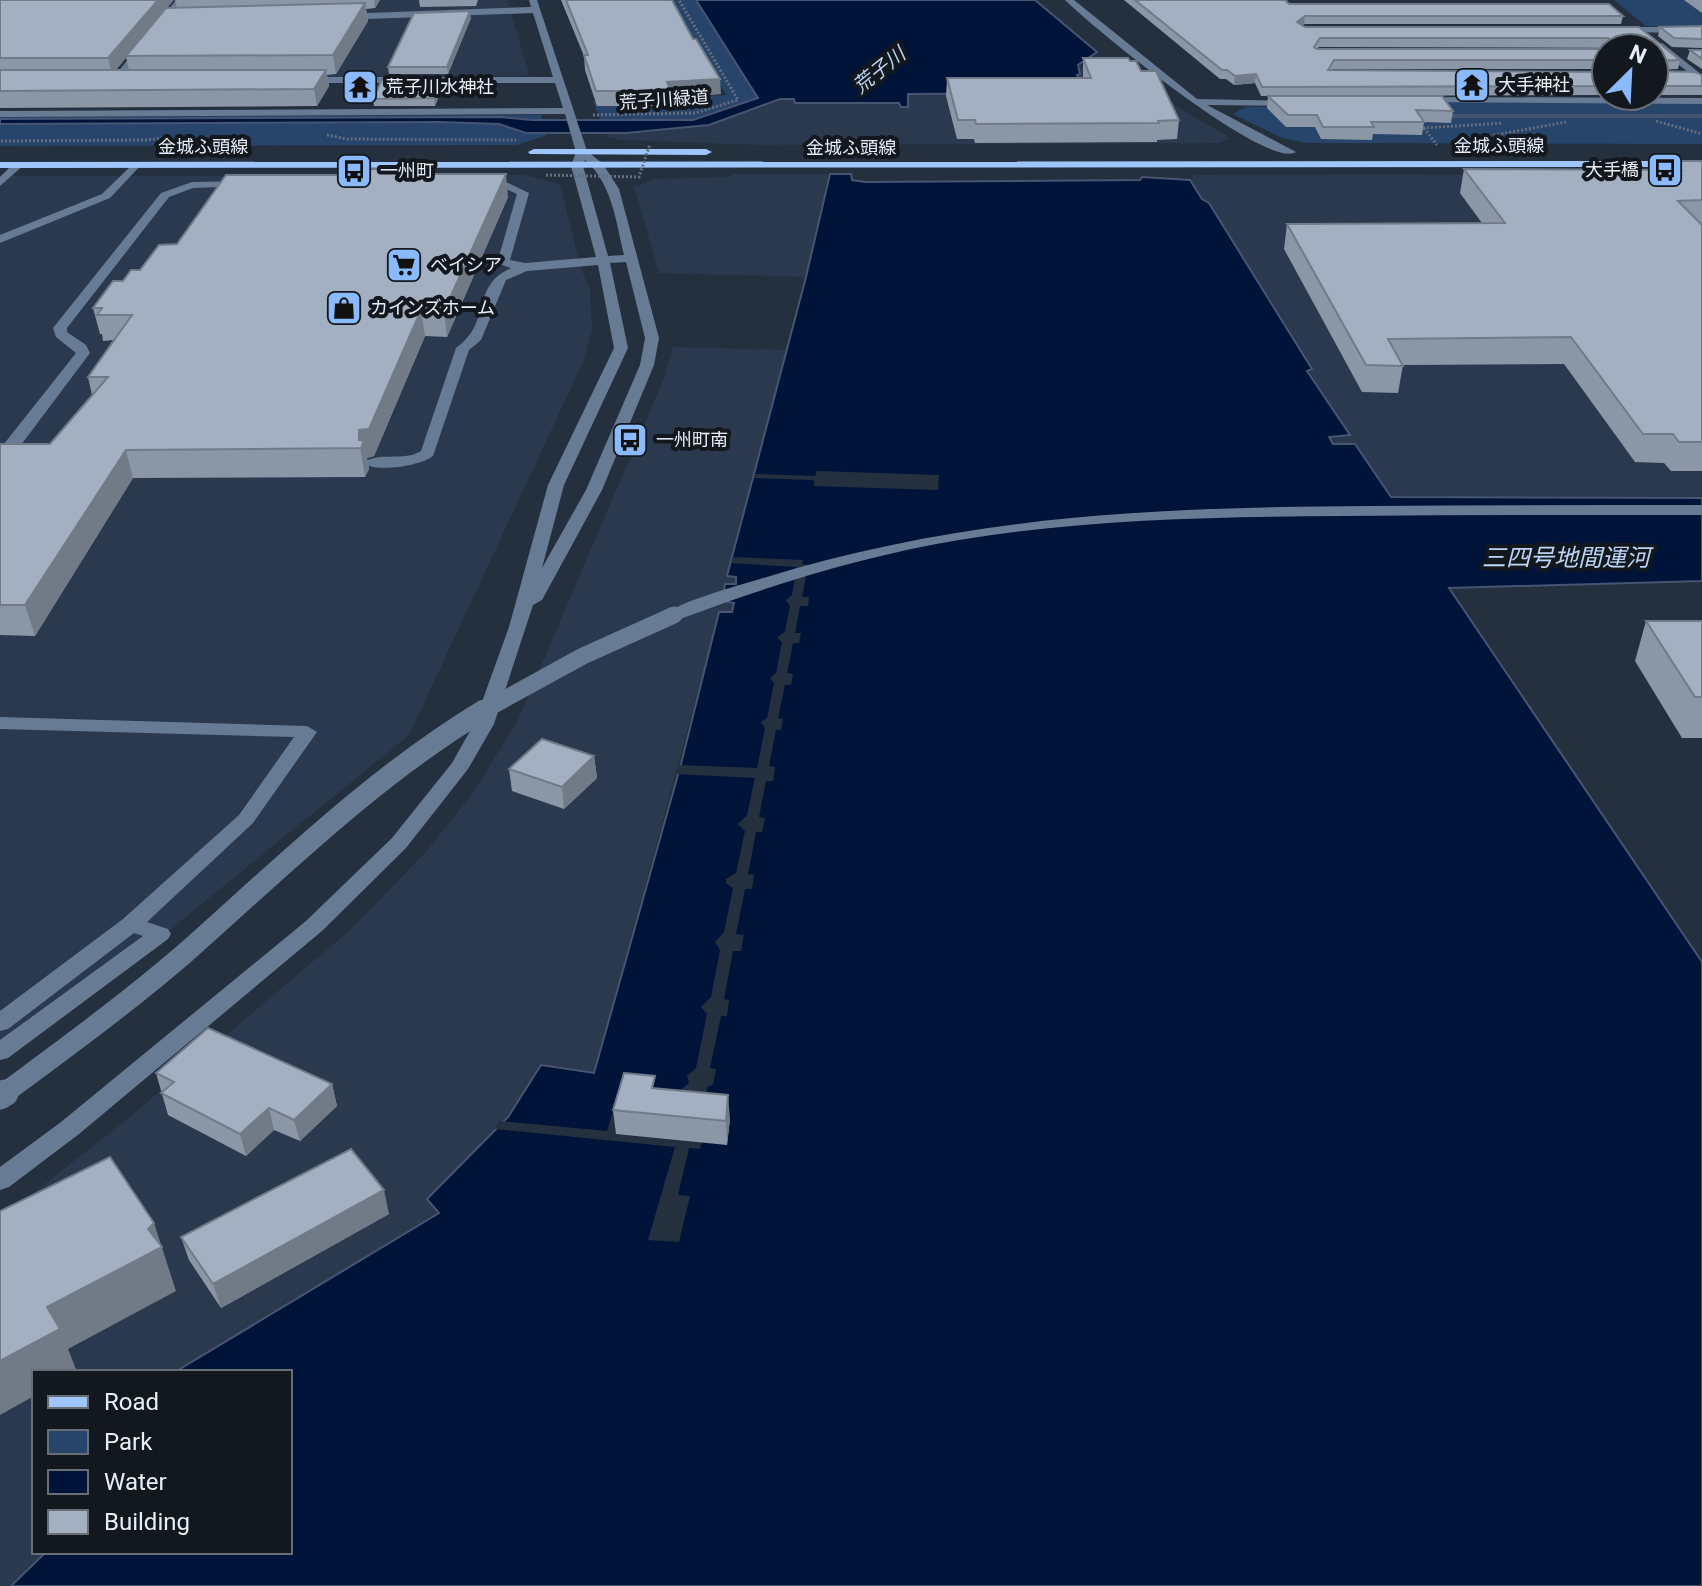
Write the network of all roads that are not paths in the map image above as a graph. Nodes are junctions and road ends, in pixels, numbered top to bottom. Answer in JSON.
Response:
{"nodes":[{"id":1,"x":181,"y":0,"type":"edge"},
{"id":2,"x":1069,"y":0,"type":"edge"},
{"id":3,"x":534,"y":5,"type":"edge"},
{"id":4,"x":323,"y":17,"type":"edge"},
{"id":5,"x":165,"y":20,"type":"junction"},
{"id":6,"x":181,"y":20,"type":"edge"},
{"id":7,"x":1630,"y":22,"type":"dead end"},
{"id":8,"x":1610,"y":30,"type":"edge"},
{"id":9,"x":1641,"y":30,"type":"junction"},
{"id":10,"x":1702,"y":30,"type":"edge"},
{"id":11,"x":1643,"y":32,"type":"edge"},
{"id":12,"x":1670,"y":53,"type":"edge"},
{"id":13,"x":1691,"y":53,"type":"edge"},
{"id":14,"x":1670,"y":54,"type":"edge"},
{"id":15,"x":1682,"y":75,"type":"edge"},
{"id":16,"x":1700,"y":77,"type":"edge"},
{"id":17,"x":558,"y":80,"type":"junction"},
{"id":18,"x":101,"y":81,"type":"edge"},
{"id":19,"x":116,"y":81,"type":"junction"},
{"id":20,"x":131,"y":81,"type":"edge"},
{"id":21,"x":289,"y":81,"type":"edge"},
{"id":22,"x":1413,"y":100,"type":"edge"},
{"id":23,"x":1702,"y":101,"type":"edge"},
{"id":24,"x":1194,"y":102,"type":"junction"},
{"id":25,"x":1305,"y":103,"type":"edge"},
{"id":26,"x":0,"y":114,"type":"edge"},
{"id":27,"x":570,"y":115,"type":"junction"},
{"id":28,"x":1290,"y":152,"type":"junction"},
{"id":29,"x":1702,"y":152,"type":"edge"},
{"id":30,"x":0,"y":154,"type":"edge"},
{"id":31,"x":580,"y":159,"type":"junction"},
{"id":32,"x":19,"y":164,"type":"junction"},
{"id":33,"x":1702,"y":164,"type":"edge"},
{"id":34,"x":0,"y":165,"type":"edge"},
{"id":35,"x":135,"y":165,"type":"junction"},
{"id":36,"x":599,"y":166,"type":"junction"},
{"id":37,"x":0,"y":183,"type":"edge"},
{"id":38,"x":263,"y":183,"type":"edge"},
{"id":39,"x":466,"y":184,"type":"edge"},
{"id":40,"x":0,"y":239,"type":"edge"},
{"id":41,"x":630,"y":258,"type":"junction"},
{"id":42,"x":603,"y":260,"type":"junction"},
{"id":43,"x":525,"y":267,"type":"junction"},
{"id":44,"x":0,"y":454,"type":"edge"},
{"id":45,"x":371,"y":463,"type":"dead end"},
{"id":46,"x":1702,"y":510,"type":"edge"},
{"id":47,"x":518,"y":627,"type":"junction"},
{"id":48,"x":0,"y":723,"type":"edge"},
{"id":49,"x":131,"y":924,"type":"junction"},
{"id":50,"x":0,"y":1023,"type":"edge"},
{"id":51,"x":0,"y":1052,"type":"edge"},
{"id":52,"x":0,"y":1096,"type":"edge"},
{"id":53,"x":0,"y":1180,"type":"edge"}],
"edges":[{"from":1,"to":5,"type":"street"},
{"from":2,"to":24,"type":"street"},
{"from":3,"to":4,"type":"street"},
{"from":3,"to":17,"type":"street"},
{"from":5,"to":6,"type":"street"},
{"from":5,"to":19,"type":"street"},
{"from":7,"to":9,"type":"street"},
{"from":8,"to":9,"type":"street"},
{"from":9,"to":10,"type":"street"},
{"from":9,"to":11,"type":"street"},
{"from":12,"to":13,"type":"street"},
{"from":14,"to":16,"type":"street"},
{"from":15,"to":16,"type":"street"},
{"from":17,"to":21,"type":"street"},
{"from":17,"to":27,"type":"street"},
{"from":18,"to":19,"type":"street"},
{"from":19,"to":20,"type":"street"},
{"from":22,"to":23,"type":"street"},
{"from":24,"to":25,"type":"street"},
{"from":24,"to":28,"type":"street"},
{"from":26,"to":27,"type":"street"},
{"from":27,"to":31,"type":"street"},
{"from":28,"to":29,"type":"main road","name":"金城ふ頭線"},
{"from":28,"to":31,"type":"main road","name":"金城ふ頭線"},
{"from":30,"to":31,"type":"main road","name":"金城ふ頭線"},
{"from":31,"to":35,"type":"main road","name":"金城ふ頭線"},
{"from":31,"to":36,"type":"main road","name":"金城ふ頭線"},
{"from":31,"to":42,"type":"street"},
{"from":32,"to":34,"type":"main road","name":"金城ふ頭線"},
{"from":32,"to":35,"type":"main road","name":"金城ふ頭線"},
{"from":32,"to":37,"type":"street"},
{"from":33,"to":36,"type":"main road","name":"金城ふ頭線"},
{"from":35,"to":40,"type":"street"},
{"from":36,"to":41,"type":"street"},
{"from":38,"to":44,"type":"street"},
{"from":39,"to":43,"type":"street"},
{"from":41,"to":42,"type":"street"},
{"from":41,"to":47,"type":"street"},
{"from":42,"to":43,"type":"street"},
{"from":42,"to":47,"type":"street"},
{"from":43,"to":45,"type":"street"},
{"from":46,"to":52,"type":"street","bridge":true},
{"from":47,"to":53,"type":"street"},
{"from":48,"to":49,"type":"street"},
{"from":49,"to":50,"type":"street"},
{"from":49,"to":51,"type":"street"}]}
